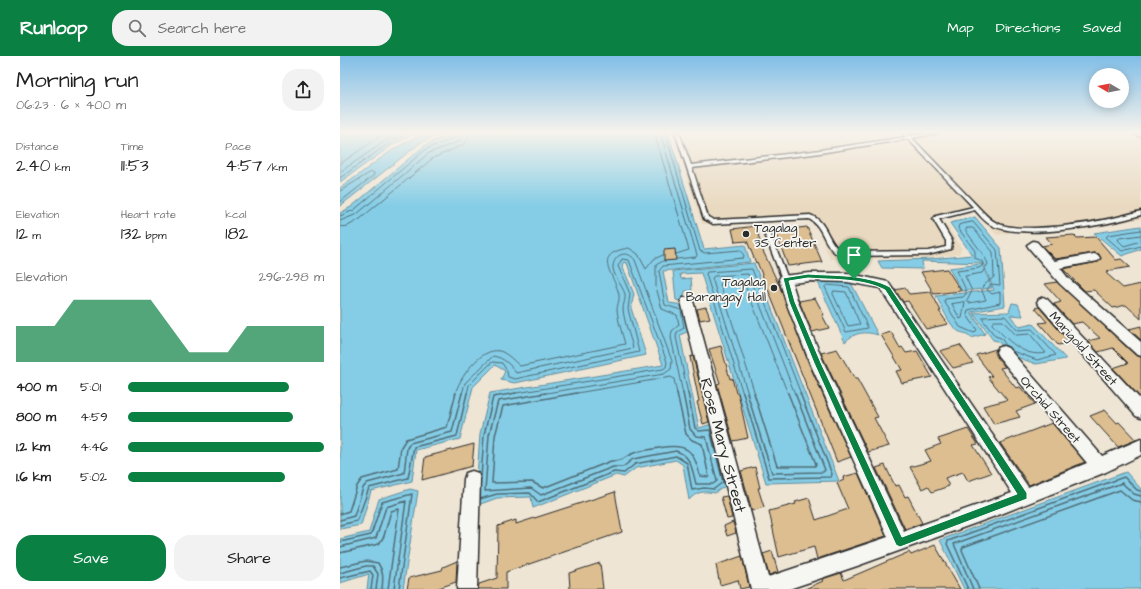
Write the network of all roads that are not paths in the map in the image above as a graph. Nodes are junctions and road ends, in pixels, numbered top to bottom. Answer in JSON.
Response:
{"nodes":[{"id":1,"x":686,"y":157,"type":"edge"},
{"id":2,"x":766,"y":157,"type":"edge"},
{"id":3,"x":927,"y":157,"type":"edge"},
{"id":4,"x":689,"y":167,"type":"junction"},
{"id":5,"x":977,"y":208,"type":"junction"},
{"id":6,"x":1141,"y":213,"type":"edge"},
{"id":7,"x":767,"y":232,"type":"dead end"},
{"id":8,"x":1034,"y":245,"type":"dead end"},
{"id":9,"x":1094,"y":258,"type":"dead end"},
{"id":10,"x":1050,"y":266,"type":"junction"},
{"id":11,"x":785,"y":280,"type":"junction"},
{"id":12,"x":687,"y":301,"type":"dead end"},
{"id":13,"x":1043,"y":302,"type":"dead end"},
{"id":14,"x":1141,"y":350,"type":"edge"},
{"id":15,"x":1003,"y":352,"type":"dead end"},
{"id":16,"x":1141,"y":411,"type":"edge"},
{"id":17,"x":1141,"y":447,"type":"edge"},
{"id":18,"x":1100,"y":466,"type":"junction"},
{"id":19,"x":472,"y":479,"type":"dead end"},
{"id":20,"x":1024,"y":496,"type":"junction"},
{"id":21,"x":900,"y":542,"type":"junction"},
{"id":22,"x":467,"y":589,"type":"edge"},
{"id":23,"x":762,"y":589,"type":"edge"}],
"edges":[{"from":1,"to":4,"type":"lane"},
{"from":2,"to":4,"type":"lane"},
{"from":3,"to":5,"type":"lane"},
{"from":4,"to":5,"type":"lane"},
{"from":5,"to":6,"type":"lane"},
{"from":7,"to":11,"type":"lane"},
{"from":8,"to":10,"type":"street"},
{"from":9,"to":10,"type":"street"},
{"from":10,"to":14,"type":"street"},
{"from":11,"to":20,"type":"street"},
{"from":11,"to":21,"type":"street"},
{"from":12,"to":23,"type":"street","name":"Rose Mary Street"},
{"from":13,"to":16,"type":"street","name":"Marigold Street"},
{"from":15,"to":18,"type":"street","name":"Orchid Street"},
{"from":17,"to":18,"type":"street"},
{"from":18,"to":20,"type":"street"},
{"from":19,"to":22,"type":"street"},
{"from":20,"to":21,"type":"street"},
{"from":21,"to":23,"type":"street"}]}
